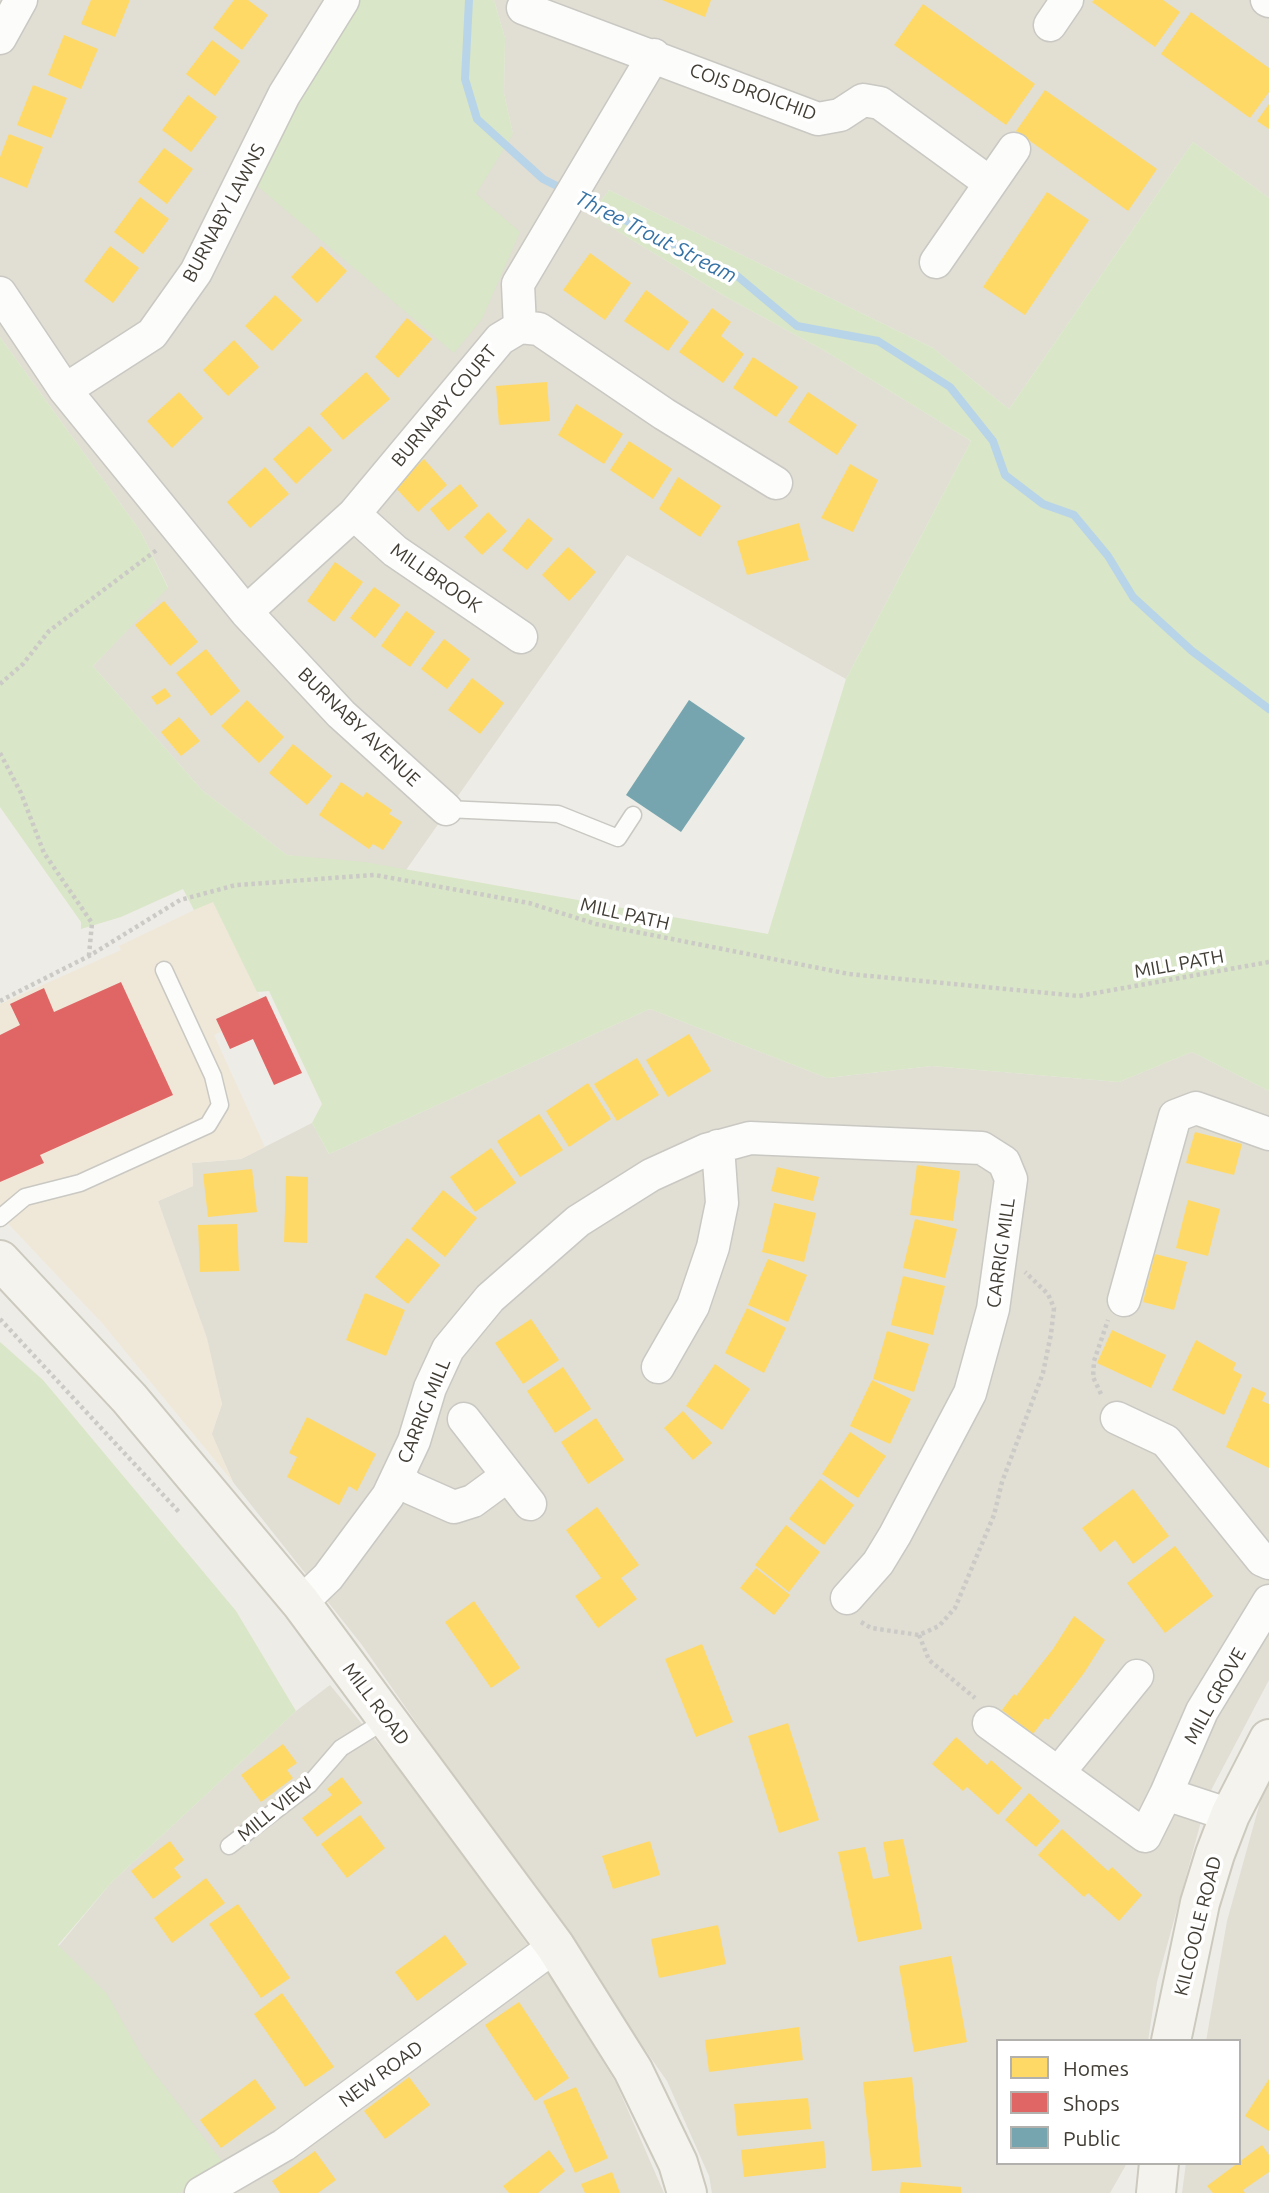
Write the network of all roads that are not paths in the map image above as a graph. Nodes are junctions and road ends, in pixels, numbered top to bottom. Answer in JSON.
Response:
{"nodes":[{"id":1,"x":21,"y":0,"type":"edge"},
{"id":2,"x":343,"y":0,"type":"edge"},
{"id":3,"x":523,"y":8,"type":"dead end"},
{"id":4,"x":0,"y":38,"type":"edge"},
{"id":5,"x":654,"y":55,"type":"junction"},
{"id":6,"x":1014,"y":149,"type":"dead end"},
{"id":7,"x":990,"y":183,"type":"junction"},
{"id":8,"x":936,"y":262,"type":"dead end"},
{"id":9,"x":0,"y":293,"type":"edge"},
{"id":10,"x":520,"y":327,"type":"junction"},
{"id":11,"x":65,"y":390,"type":"junction"},
{"id":12,"x":776,"y":483,"type":"dead end"},
{"id":13,"x":354,"y":514,"type":"junction"},
{"id":14,"x":246,"y":612,"type":"junction"},
{"id":15,"x":521,"y":637,"type":"dead end"},
{"id":16,"x":446,"y":808,"type":"joint"},
{"id":17,"x":633,"y":815,"type":"dead end"},
{"id":18,"x":164,"y":971,"type":"dead end"},
{"id":19,"x":1269,"y":1134,"type":"edge"},
{"id":20,"x":718,"y":1146,"type":"junction"},
{"id":21,"x":0,"y":1217,"type":"edge"},
{"id":22,"x":0,"y":1260,"type":"edge"},
{"id":23,"x":1124,"y":1300,"type":"road end"},
{"id":24,"x":658,"y":1367,"type":"dead end"},
{"id":25,"x":1117,"y":1418,"type":"road end"},
{"id":26,"x":464,"y":1419,"type":"dead end"},
{"id":27,"x":507,"y":1476,"type":"junction"},
{"id":28,"x":397,"y":1478,"type":"junction"},
{"id":29,"x":530,"y":1504,"type":"dead end"},
{"id":30,"x":1269,"y":1563,"type":"edge"},
{"id":31,"x":847,"y":1598,"type":"road end"},
{"id":32,"x":1269,"y":1601,"type":"edge"},
{"id":33,"x":301,"y":1603,"type":"junction"},
{"id":34,"x":1137,"y":1675,"type":"dead end"},
{"id":35,"x":386,"y":1720,"type":"junction"},
{"id":36,"x":989,"y":1723,"type":"road end"},
{"id":37,"x":1269,"y":1739,"type":"edge"},
{"id":38,"x":1059,"y":1772,"type":"junction"},
{"id":39,"x":1166,"y":1794,"type":"junction"},
{"id":40,"x":1230,"y":1815,"type":"junction"},
{"id":41,"x":229,"y":1846,"type":"dead end"},
{"id":42,"x":555,"y":1946,"type":"junction"},
{"id":43,"x":1171,"y":2039,"type":"edge"},
{"id":44,"x":1159,"y":2165,"type":"edge"},
{"id":45,"x":201,"y":2193,"type":"edge"},
{"id":46,"x":687,"y":2193,"type":"edge"},
{"id":47,"x":1156,"y":2193,"type":"edge"}],
"edges":[{"from":1,"to":4,"type":"street"},
{"from":2,"to":11,"type":"street","name":"BURNABY LAWNS"},
{"from":3,"to":5,"type":"street","name":"COIS DROICHID"},
{"from":5,"to":7,"type":"street","name":"COIS DROICHID"},
{"from":5,"to":10,"type":"street"},
{"from":6,"to":7,"type":"street"},
{"from":7,"to":8,"type":"street"},
{"from":9,"to":11,"type":"street"},
{"from":10,"to":12,"type":"street"},
{"from":10,"to":13,"type":"street","name":"BURNABY COURT"},
{"from":11,"to":14,"type":"street"},
{"from":13,"to":14,"type":"street","name":"BURNABY COURT"},
{"from":13,"to":15,"type":"street","name":"MILLBROOK"},
{"from":14,"to":16,"type":"street","name":"BURNABY AVENUE"},
{"from":16,"to":17,"type":"lane"},
{"from":18,"to":21,"type":"lane"},
{"from":19,"to":23,"type":"street"},
{"from":20,"to":24,"type":"street"},
{"from":20,"to":28,"type":"street","name":"CARRIG MILL"},
{"from":20,"to":31,"type":"street","name":"CARRIG MILL"},
{"from":22,"to":33,"type":"main road","name":"MILL ROAD"},
{"from":25,"to":30,"type":"street"},
{"from":26,"to":27,"type":"street","name":"CARRIG MILL"},
{"from":27,"to":28,"type":"street","name":"CARRIG MILL"},
{"from":27,"to":29,"type":"street","name":"CARRIG MILL"},
{"from":28,"to":33,"type":"street","name":"CARRIG MILL"},
{"from":32,"to":39,"type":"street","name":"MILL GROVE"},
{"from":33,"to":35,"type":"main road","name":"MILL ROAD"},
{"from":34,"to":38,"type":"street"},
{"from":35,"to":41,"type":"lane","name":"MILL VIEW"},
{"from":35,"to":42,"type":"main road","name":"MILL ROAD"},
{"from":36,"to":38,"type":"street","name":"MILL GROVE"},
{"from":37,"to":40,"type":"main road","name":"KILCOOLE ROAD"},
{"from":38,"to":39,"type":"street","name":"MILL GROVE"},
{"from":39,"to":40,"type":"street"},
{"from":40,"to":43,"type":"main road","name":"KILCOOLE ROAD"},
{"from":42,"to":45,"type":"street","name":"NEW ROAD"},
{"from":42,"to":46,"type":"main road","name":"MILL ROAD"},
{"from":44,"to":47,"type":"main road"}]}
